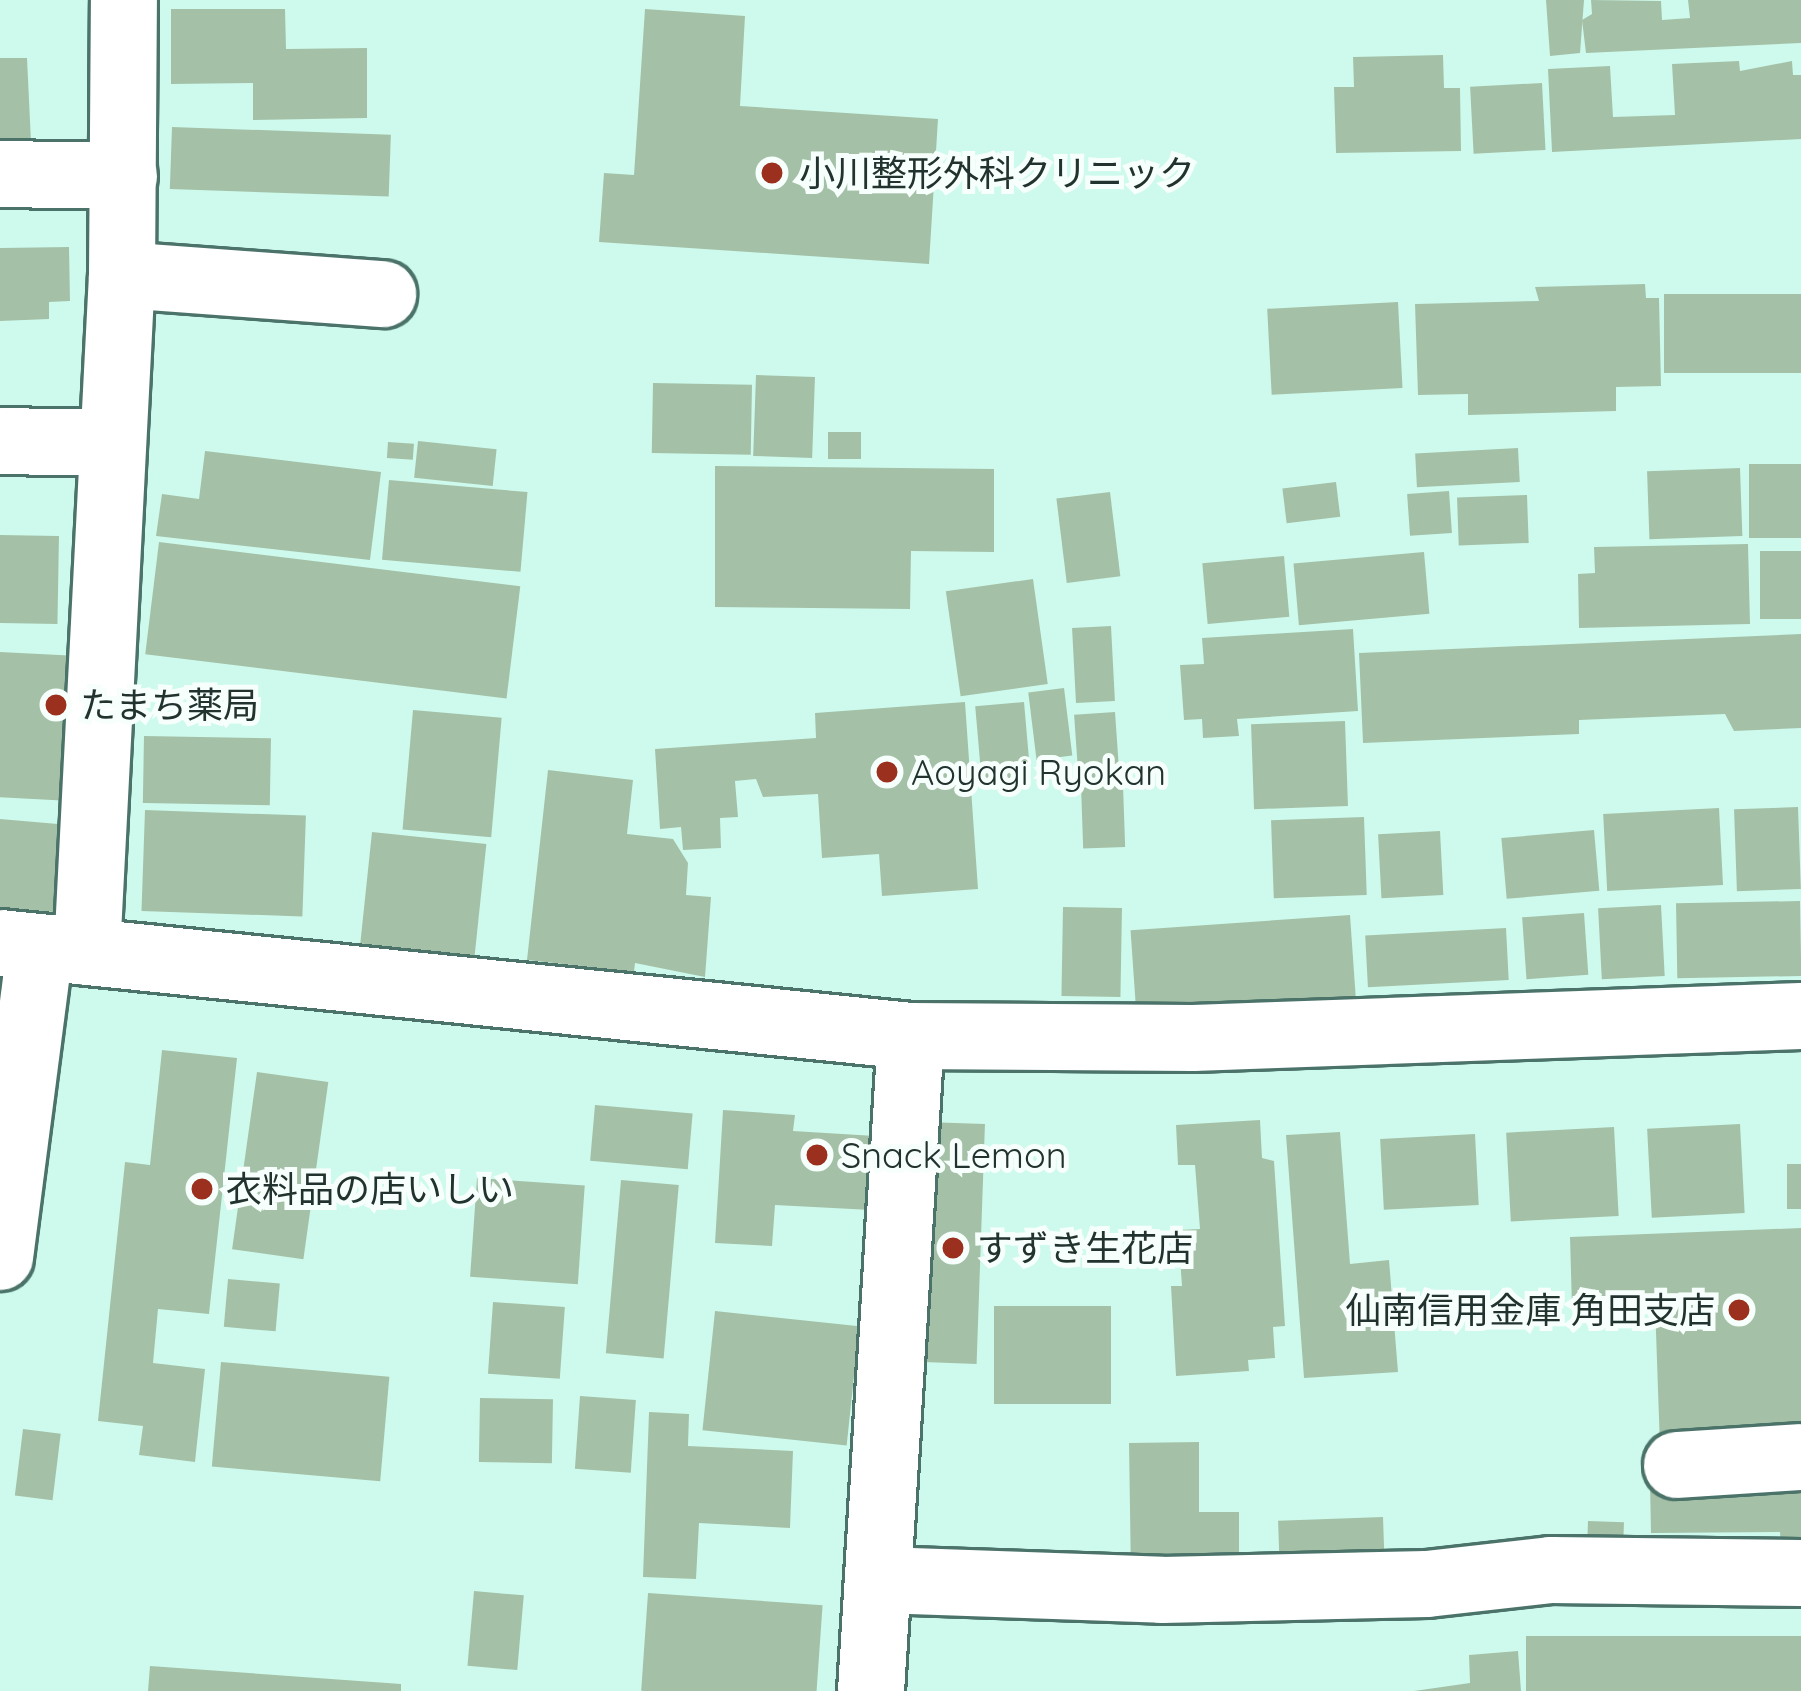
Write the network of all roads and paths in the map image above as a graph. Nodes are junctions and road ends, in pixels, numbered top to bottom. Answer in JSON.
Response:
{"nodes":[{"id":1,"x":124,"y":0,"type":"edge"},
{"id":2,"x":0,"y":174,"type":"edge"},
{"id":3,"x":124,"y":176,"type":"junction"},
{"id":4,"x":122,"y":275,"type":"junction"},
{"id":5,"x":383,"y":294,"type":"dead end"},
{"id":6,"x":0,"y":441,"type":"edge"},
{"id":7,"x":113,"y":443,"type":"junction"},
{"id":8,"x":43,"y":948,"type":"edge"},
{"id":9,"x":1801,"y":1016,"type":"edge"},
{"id":10,"x":910,"y":1036,"type":"junction"},
{"id":11,"x":0,"y":1258,"type":"edge"},
{"id":12,"x":1801,"y":1457,"type":"edge"},
{"id":13,"x":1677,"y":1466,"type":"dead end"},
{"id":14,"x":1801,"y":1573,"type":"edge"},
{"id":15,"x":882,"y":1580,"type":"junction"},
{"id":16,"x":871,"y":1691,"type":"edge"}],
"edges":[{"from":1,"to":3,"type":"street"},
{"from":2,"to":3,"type":"street"},
{"from":3,"to":4,"type":"street"},
{"from":4,"to":5,"type":"street"},
{"from":4,"to":7,"type":"street"},
{"from":6,"to":7,"type":"street"},
{"from":7,"to":8,"type":"street"},
{"from":8,"to":10,"type":"street"},
{"from":8,"to":11,"type":"street"},
{"from":9,"to":10,"type":"street"},
{"from":10,"to":15,"type":"street"},
{"from":12,"to":13,"type":"street"},
{"from":14,"to":15,"type":"street"},
{"from":15,"to":16,"type":"street"}]}
